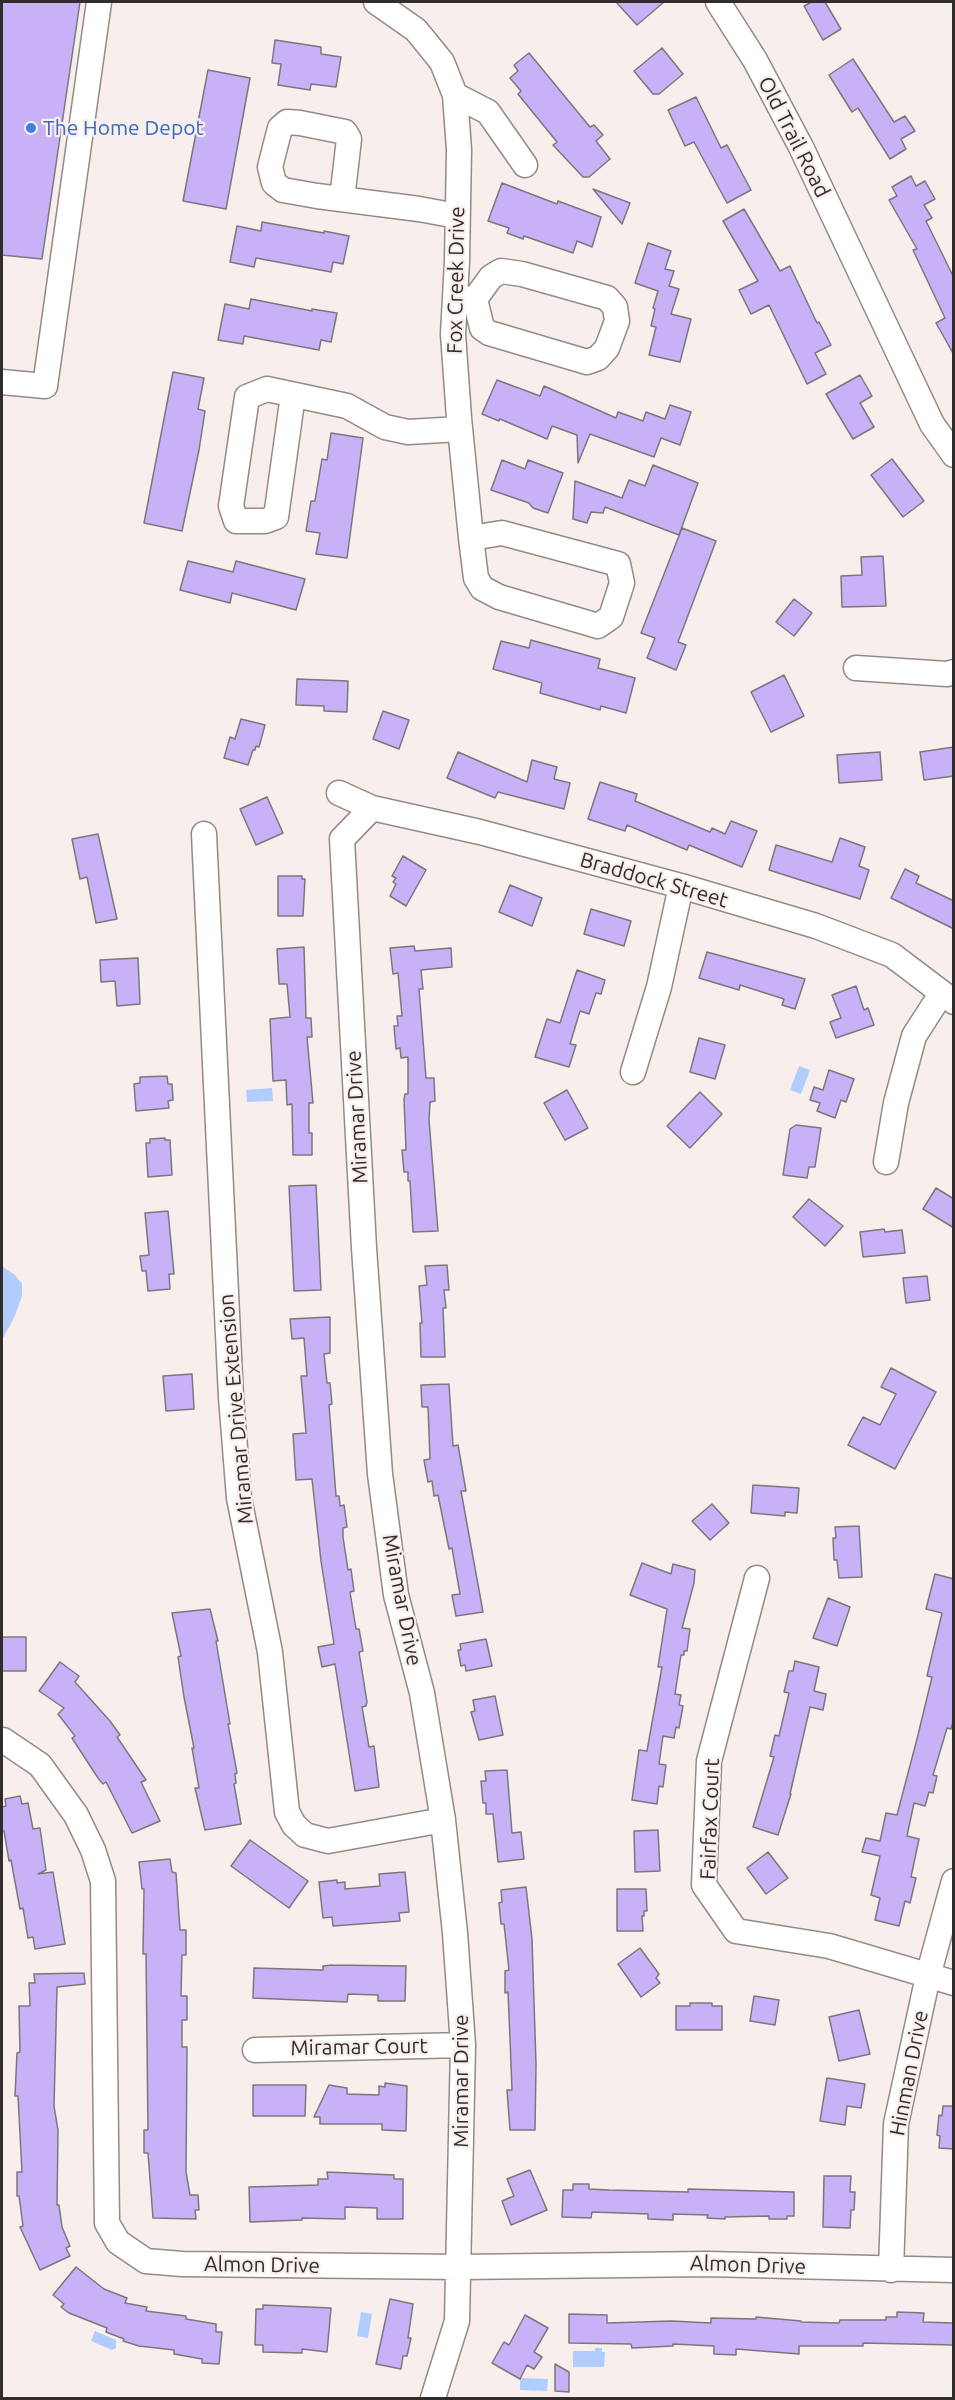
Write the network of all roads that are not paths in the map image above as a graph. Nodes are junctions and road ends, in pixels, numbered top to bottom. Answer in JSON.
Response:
{"nodes":[{"id":1,"x":99,"y":2,"type":"edge"},
{"id":2,"x":376,"y":2,"type":"edge"},
{"id":3,"x":718,"y":2,"type":"edge"},
{"id":4,"x":455,"y":95,"type":"junction"},
{"id":5,"x":525,"y":165,"type":"dead end"},
{"id":6,"x":342,"y":199,"type":"dead end"},
{"id":7,"x":457,"y":216,"type":"junction"},
{"id":8,"x":465,"y":299,"type":"junction"},
{"id":9,"x":2,"y":382,"type":"edge"},
{"id":10,"x":293,"y":395,"type":"junction"},
{"id":11,"x":460,"y":429,"type":"junction"},
{"id":12,"x":954,"y":455,"type":"edge"},
{"id":13,"x":471,"y":538,"type":"junction"},
{"id":14,"x":856,"y":668,"type":"dead end"},
{"id":15,"x":954,"y":672,"type":"edge"},
{"id":16,"x":339,"y":793,"type":"dead end"},
{"id":17,"x":372,"y":808,"type":"junction"},
{"id":18,"x":204,"y":834,"type":"dead end"},
{"id":19,"x":681,"y":886,"type":"junction"},
{"id":20,"x":947,"y":998,"type":"edge"},
{"id":21,"x":633,"y":1072,"type":"dead end"},
{"id":22,"x":886,"y":1162,"type":"dead end"},
{"id":23,"x":757,"y":1578,"type":"dead end"},
{"id":24,"x":3,"y":1740,"type":"edge"},
{"id":25,"x":443,"y":1820,"type":"junction"},
{"id":26,"x":954,"y":1881,"type":"edge"},
{"id":27,"x":928,"y":1976,"type":"junction"},
{"id":28,"x":954,"y":1983,"type":"edge"},
{"id":29,"x":463,"y":2045,"type":"junction"},
{"id":30,"x":255,"y":2050,"type":"dead end"},
{"id":31,"x":460,"y":2267,"type":"junction"},
{"id":32,"x":891,"y":2270,"type":"junction"},
{"id":33,"x":954,"y":2270,"type":"edge"},
{"id":34,"x":433,"y":2398,"type":"edge"}],
"edges":[{"from":1,"to":9,"type":"street"},
{"from":2,"to":4,"type":"street","name":"Fox Creek Drive"},
{"from":3,"to":12,"type":"street","name":"Old Trail Road"},
{"from":4,"to":5,"type":"street"},
{"from":4,"to":7,"type":"street","name":"Fox Creek Drive"},
{"from":6,"to":7,"type":"street"},
{"from":7,"to":8,"type":"street","name":"Fox Creek Drive"},
{"from":8,"to":8,"type":"street"},
{"from":8,"to":11,"type":"street","name":"Fox Creek Drive"},
{"from":10,"to":10,"type":"street"},
{"from":10,"to":11,"type":"street"},
{"from":11,"to":13,"type":"street","name":"Fox Creek Drive"},
{"from":13,"to":13,"type":"street","name":"Fox Creek Drive"},
{"from":14,"to":15,"type":"street"},
{"from":16,"to":17,"type":"street","name":"Braddock Street"},
{"from":17,"to":19,"type":"street","name":"Braddock Street"},
{"from":17,"to":25,"type":"street","name":"Miramar Drive"},
{"from":18,"to":25,"type":"street","name":"Miramar Drive Extension"},
{"from":19,"to":20,"type":"street","name":"Braddock Street"},
{"from":19,"to":21,"type":"street"},
{"from":20,"to":22,"type":"street"},
{"from":23,"to":27,"type":"street","name":"Fairfax Court"},
{"from":24,"to":31,"type":"street","name":"Almon Drive"},
{"from":25,"to":29,"type":"street","name":"Miramar Drive"},
{"from":26,"to":27,"type":"street","name":"Hinman Drive"},
{"from":27,"to":28,"type":"street","name":"Fairfax Court"},
{"from":27,"to":32,"type":"street","name":"Hinman Drive"},
{"from":29,"to":30,"type":"street","name":"Miramar Court"},
{"from":29,"to":31,"type":"street","name":"Miramar Drive"},
{"from":31,"to":32,"type":"street","name":"Almon Drive"},
{"from":31,"to":34,"type":"street","name":"Miramar Drive"},
{"from":32,"to":33,"type":"street","name":"Almon Drive"}]}
